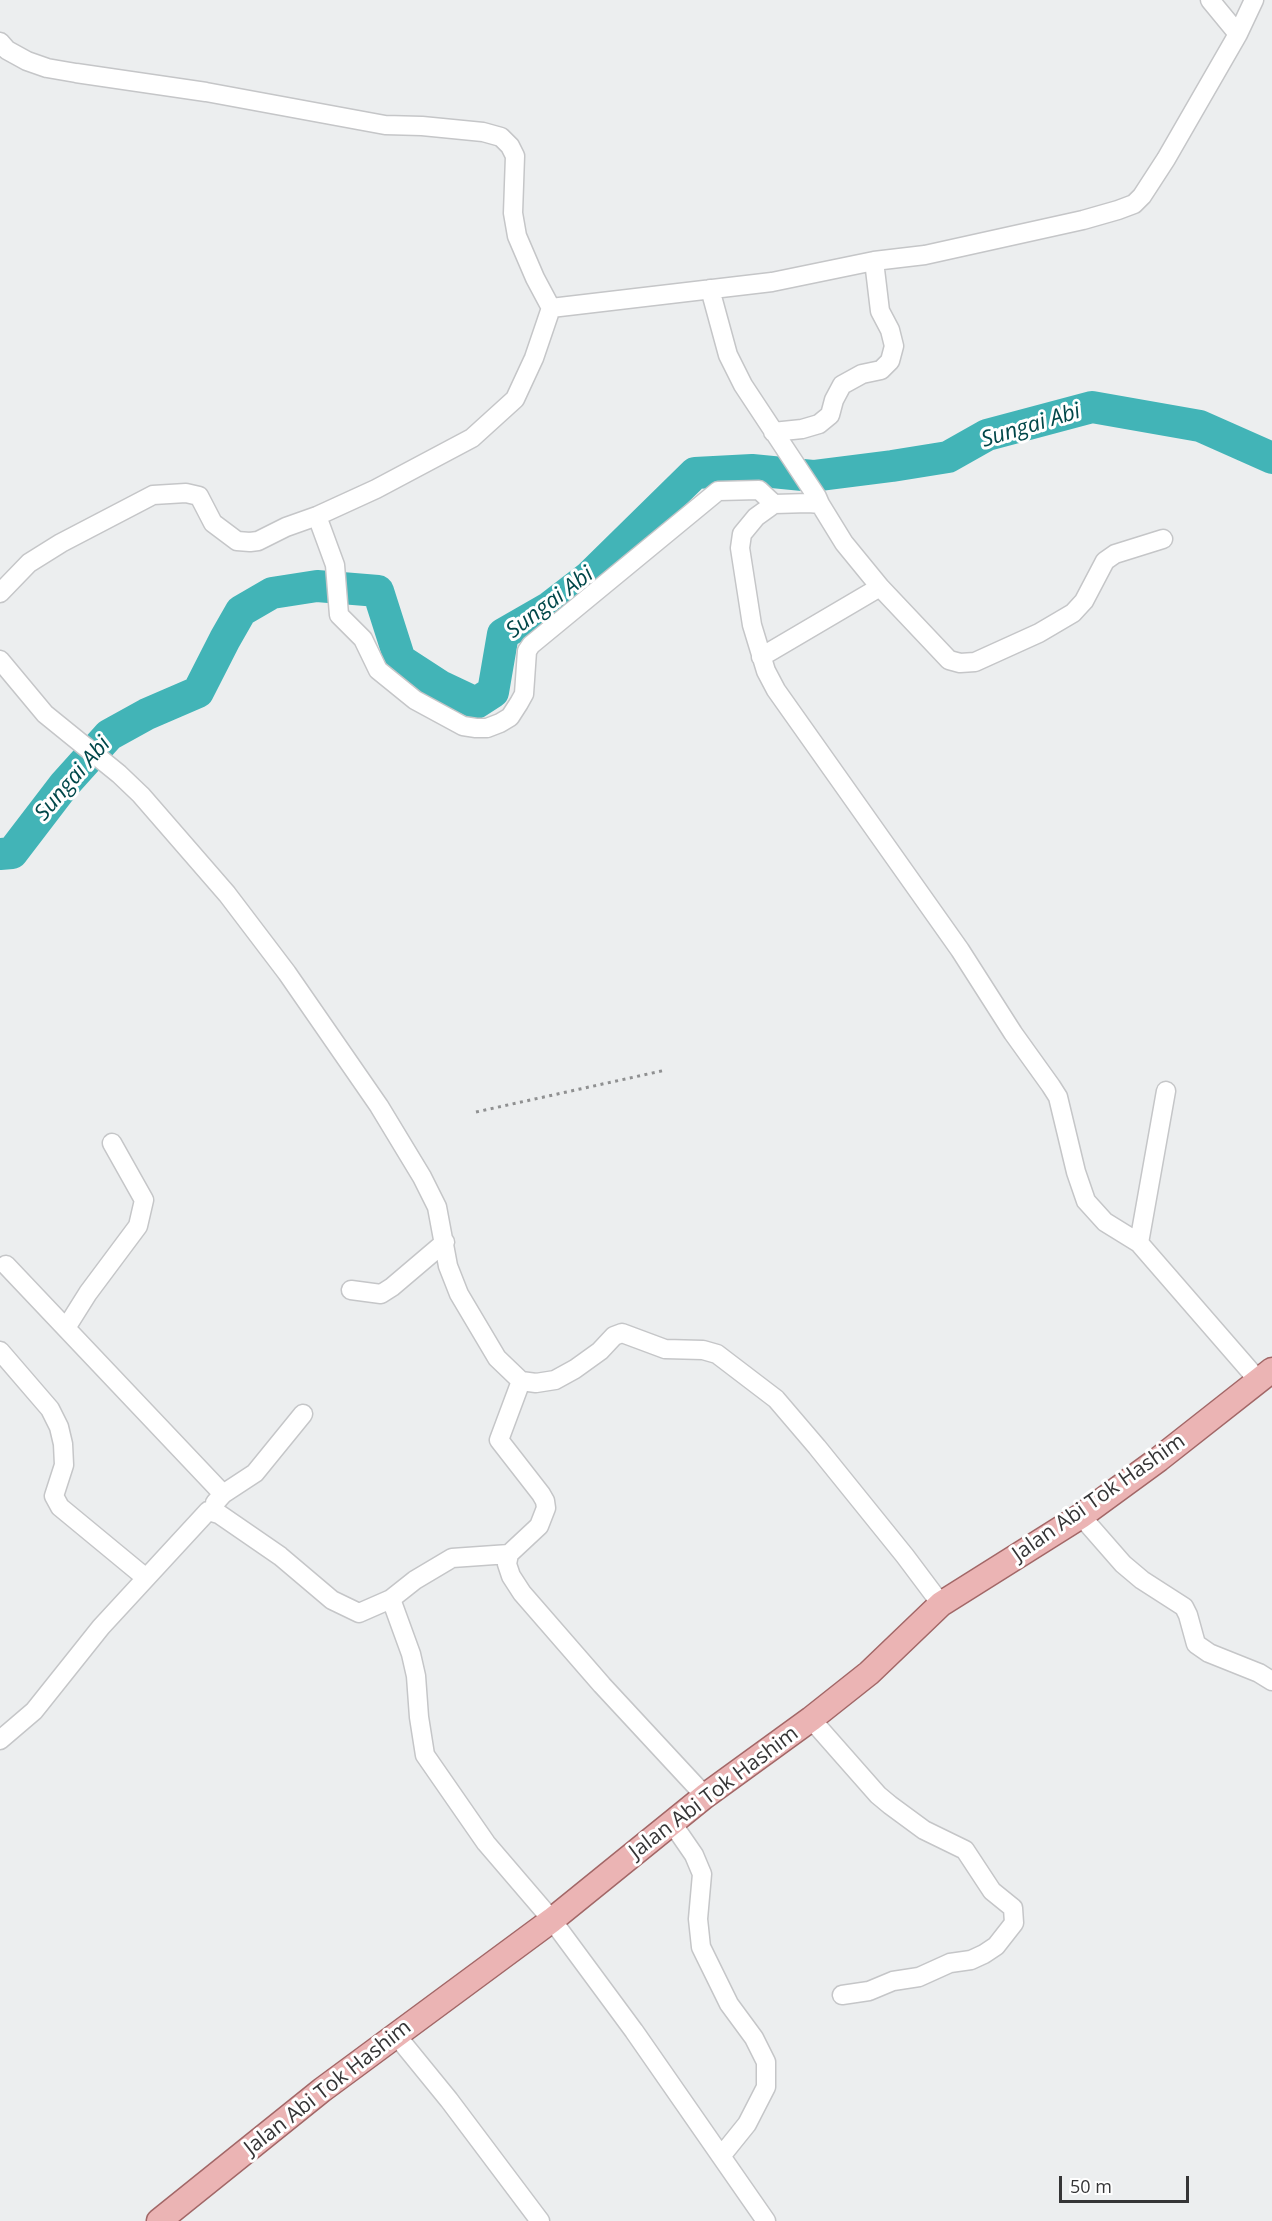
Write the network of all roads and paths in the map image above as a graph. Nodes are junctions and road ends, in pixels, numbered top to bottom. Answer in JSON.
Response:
{"nodes":[{"id":1,"x":1210,"y":0,"type":"edge"},
{"id":2,"x":1254,"y":0,"type":"edge"},
{"id":3,"x":1238,"y":34,"type":"junction"},
{"id":4,"x":0,"y":42,"type":"edge"},
{"id":5,"x":874,"y":261,"type":"junction"},
{"id":6,"x":710,"y":289,"type":"junction"},
{"id":7,"x":551,"y":308,"type":"junction"},
{"id":8,"x":773,"y":432,"type":"junction"},
{"id":9,"x":774,"y":504,"type":"junction"},
{"id":10,"x":820,"y":504,"type":"junction"},
{"id":11,"x":317,"y":516,"type":"junction"},
{"id":12,"x":1163,"y":539,"type":"dead end"},
{"id":13,"x":880,"y":587,"type":"junction"},
{"id":14,"x":0,"y":593,"type":"edge"},
{"id":15,"x":761,"y":657,"type":"junction"},
{"id":16,"x":0,"y":660,"type":"edge"},
{"id":17,"x":666,"y":1070,"type":"dead end"},
{"id":18,"x":1166,"y":1091,"type":"dead end"},
{"id":19,"x":476,"y":1112,"type":"dead end"},
{"id":20,"x":112,"y":1143,"type":"dead end"},
{"id":21,"x":445,"y":1242,"type":"junction"},
{"id":22,"x":1139,"y":1243,"type":"junction"},
{"id":23,"x":6,"y":1265,"type":"dead end"},
{"id":24,"x":351,"y":1290,"type":"dead end"},
{"id":25,"x":66,"y":1328,"type":"junction"},
{"id":26,"x":0,"y":1351,"type":"edge"},
{"id":27,"x":1265,"y":1375,"type":"edge"},
{"id":28,"x":521,"y":1380,"type":"junction"},
{"id":29,"x":303,"y":1414,"type":"dead end"},
{"id":30,"x":223,"y":1494,"type":"junction"},
{"id":31,"x":208,"y":1511,"type":"junction"},
{"id":32,"x":1081,"y":1516,"type":"junction"},
{"id":33,"x":509,"y":1554,"type":"junction"},
{"id":34,"x":146,"y":1578,"type":"junction"},
{"id":35,"x":392,"y":1599,"type":"junction"},
{"id":36,"x":940,"y":1604,"type":"junction"},
{"id":37,"x":1272,"y":1681,"type":"edge"},
{"id":38,"x":811,"y":1719,"type":"junction"},
{"id":39,"x":0,"y":1740,"type":"edge"},
{"id":40,"x":705,"y":1796,"type":"junction"},
{"id":41,"x":672,"y":1823,"type":"junction"},
{"id":42,"x":552,"y":1920,"type":"junction"},
{"id":43,"x":842,"y":1995,"type":"dead end"},
{"id":44,"x":396,"y":2035,"type":"junction"},
{"id":45,"x":722,"y":2155,"type":"junction"},
{"id":46,"x":159,"y":2221,"type":"edge"},
{"id":47,"x":540,"y":2221,"type":"edge"},
{"id":48,"x":766,"y":2221,"type":"edge"}],
"edges":[{"from":1,"to":3,"type":"street"},
{"from":2,"to":3,"type":"street"},
{"from":3,"to":5,"type":"street"},
{"from":4,"to":7,"type":"street"},
{"from":5,"to":6,"type":"street"},
{"from":5,"to":8,"type":"street"},
{"from":6,"to":7,"type":"street"},
{"from":6,"to":8,"type":"street"},
{"from":7,"to":11,"type":"street"},
{"from":8,"to":10,"type":"street"},
{"from":9,"to":10,"type":"street"},
{"from":9,"to":11,"type":"street"},
{"from":9,"to":15,"type":"street"},
{"from":10,"to":13,"type":"street"},
{"from":11,"to":14,"type":"street"},
{"from":12,"to":13,"type":"street"},
{"from":13,"to":15,"type":"street"},
{"from":15,"to":22,"type":"street"},
{"from":16,"to":21,"type":"street"},
{"from":17,"to":19,"type":"path"},
{"from":18,"to":22,"type":"street"},
{"from":20,"to":25,"type":"street"},
{"from":21,"to":24,"type":"street"},
{"from":21,"to":28,"type":"street"},
{"from":22,"to":27,"type":"street"},
{"from":23,"to":25,"type":"street"},
{"from":25,"to":30,"type":"street"},
{"from":26,"to":34,"type":"street"},
{"from":27,"to":32,"type":"main road","name":"Jalan Abi Tok Hashim"},
{"from":28,"to":33,"type":"street"},
{"from":28,"to":36,"type":"street"},
{"from":29,"to":30,"type":"street"},
{"from":30,"to":31,"type":"street"},
{"from":31,"to":34,"type":"street"},
{"from":31,"to":35,"type":"street"},
{"from":32,"to":36,"type":"main road","name":"Jalan Abi Tok Hashim"},
{"from":32,"to":37,"type":"street"},
{"from":33,"to":35,"type":"street"},
{"from":33,"to":40,"type":"street"},
{"from":34,"to":39,"type":"street"},
{"from":35,"to":42,"type":"street"},
{"from":36,"to":38,"type":"main road","name":"Jalan Abi Tok Hashim"},
{"from":38,"to":40,"type":"main road","name":"Jalan Abi Tok Hashim"},
{"from":38,"to":43,"type":"street"},
{"from":40,"to":41,"type":"main road","name":"Jalan Abi Tok Hashim"},
{"from":41,"to":42,"type":"main road","name":"Jalan Abi Tok Hashim"},
{"from":41,"to":45,"type":"street"},
{"from":42,"to":44,"type":"main road","name":"Jalan Abi Tok Hashim"},
{"from":42,"to":45,"type":"street"},
{"from":44,"to":46,"type":"main road","name":"Jalan Abi Tok Hashim"},
{"from":44,"to":47,"type":"street"},
{"from":45,"to":48,"type":"street"}]}
